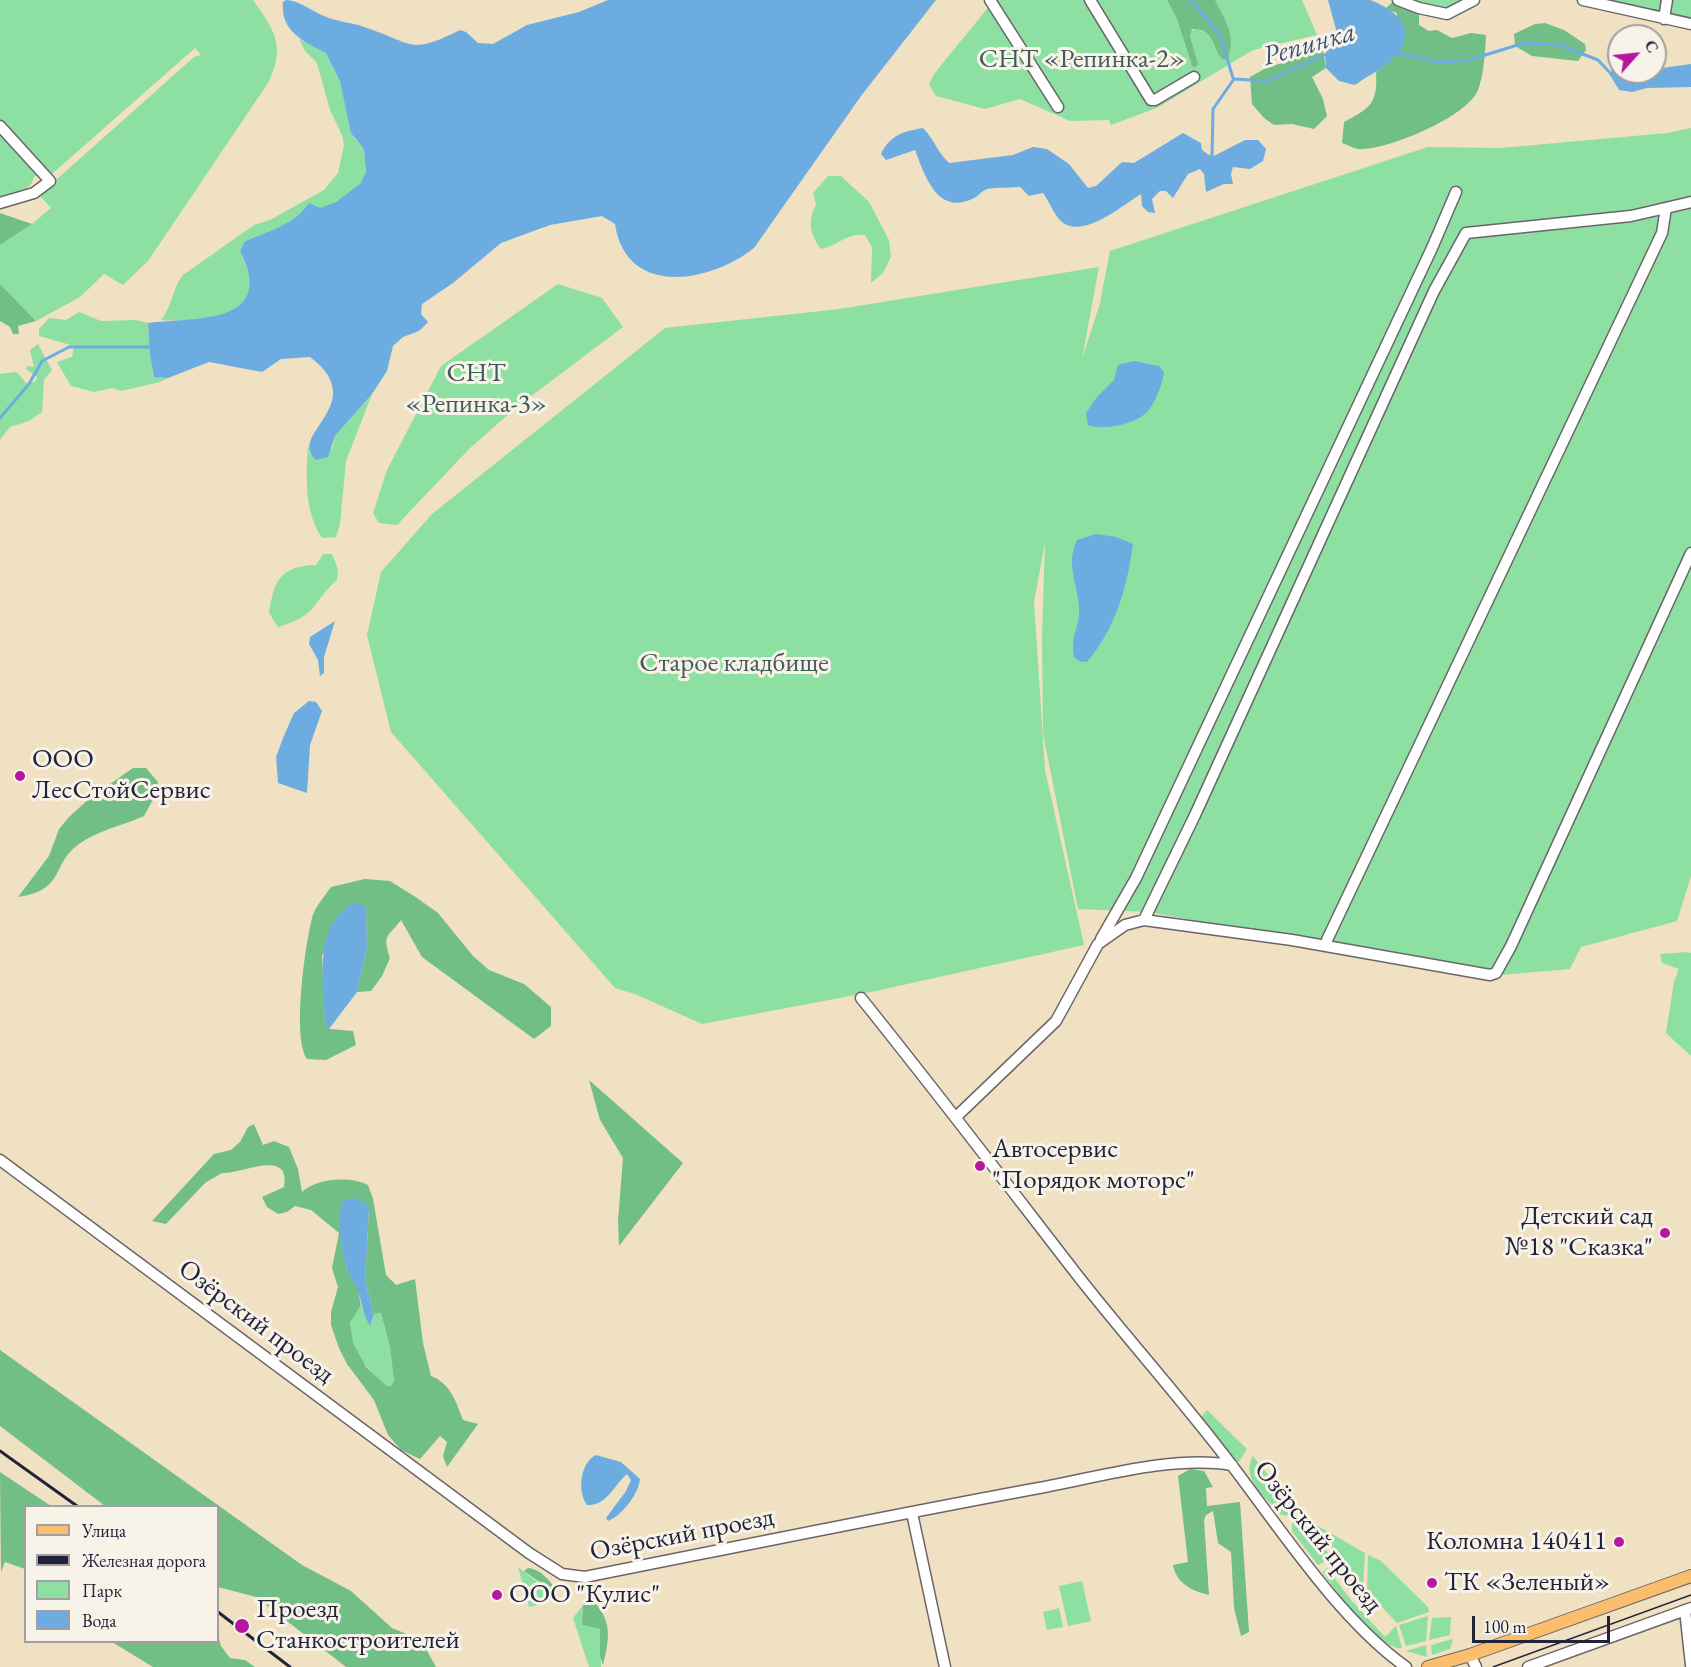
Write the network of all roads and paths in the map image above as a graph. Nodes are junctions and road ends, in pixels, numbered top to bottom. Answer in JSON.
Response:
{"nodes":[{"id":1,"x":990,"y":0,"type":"edge"},
{"id":2,"x":1090,"y":0,"type":"edge"},
{"id":3,"x":1398,"y":0,"type":"edge"},
{"id":4,"x":1474,"y":0,"type":"edge"},
{"id":5,"x":1583,"y":0,"type":"edge"},
{"id":6,"x":1667,"y":0,"type":"edge"},
{"id":7,"x":1664,"y":19,"type":"junction"},
{"id":8,"x":1691,"y":24,"type":"edge"},
{"id":9,"x":1194,"y":77,"type":"dead end"},
{"id":10,"x":1058,"y":107,"type":"dead end"},
{"id":11,"x":0,"y":126,"type":"edge"},
{"id":12,"x":1456,"y":192,"type":"dead end"},
{"id":13,"x":1691,"y":202,"type":"edge"},
{"id":14,"x":0,"y":203,"type":"edge"},
{"id":15,"x":1666,"y":208,"type":"junction"},
{"id":16,"x":1691,"y":553,"type":"edge"},
{"id":17,"x":1144,"y":920,"type":"junction"},
{"id":18,"x":1327,"y":940,"type":"dead end"},
{"id":19,"x":1098,"y":944,"type":"junction"},
{"id":20,"x":861,"y":998,"type":"dead end"},
{"id":21,"x":957,"y":1116,"type":"junction"},
{"id":22,"x":0,"y":1160,"type":"edge"},
{"id":23,"x":1232,"y":1465,"type":"junction"},
{"id":24,"x":912,"y":1513,"type":"junction"},
{"id":25,"x":1691,"y":1576,"type":"edge"},
{"id":26,"x":1688,"y":1609,"type":"edge"},
{"id":27,"x":1470,"y":1655,"type":"junction"},
{"id":28,"x":1691,"y":1665,"type":"edge"},
{"id":29,"x":945,"y":1667,"type":"edge"},
{"id":30,"x":1406,"y":1667,"type":"edge"},
{"id":31,"x":1428,"y":1667,"type":"edge"},
{"id":32,"x":1476,"y":1667,"type":"edge"},
{"id":33,"x":1528,"y":1667,"type":"edge"}],
"edges":[{"from":1,"to":10,"type":"street"},
{"from":2,"to":9,"type":"street"},
{"from":3,"to":4,"type":"street"},
{"from":5,"to":7,"type":"street"},
{"from":6,"to":7,"type":"street"},
{"from":7,"to":8,"type":"street"},
{"from":11,"to":14,"type":"street"},
{"from":12,"to":19,"type":"street"},
{"from":13,"to":15,"type":"street"},
{"from":15,"to":17,"type":"street"},
{"from":15,"to":18,"type":"street"},
{"from":16,"to":17,"type":"street"},
{"from":17,"to":19,"type":"street"},
{"from":19,"to":21,"type":"street"},
{"from":20,"to":21,"type":"street"},
{"from":21,"to":23,"type":"street"},
{"from":22,"to":24,"type":"street","name":"Озёрский проезд"},
{"from":23,"to":24,"type":"street","name":"Озёрский проезд"},
{"from":23,"to":30,"type":"street","name":"Озёрский проезд"},
{"from":24,"to":29,"type":"street"},
{"from":25,"to":27,"type":"main road"},
{"from":26,"to":28,"type":"street"},
{"from":26,"to":33,"type":"street"},
{"from":27,"to":31,"type":"main road"},
{"from":27,"to":32,"type":"street"}]}
